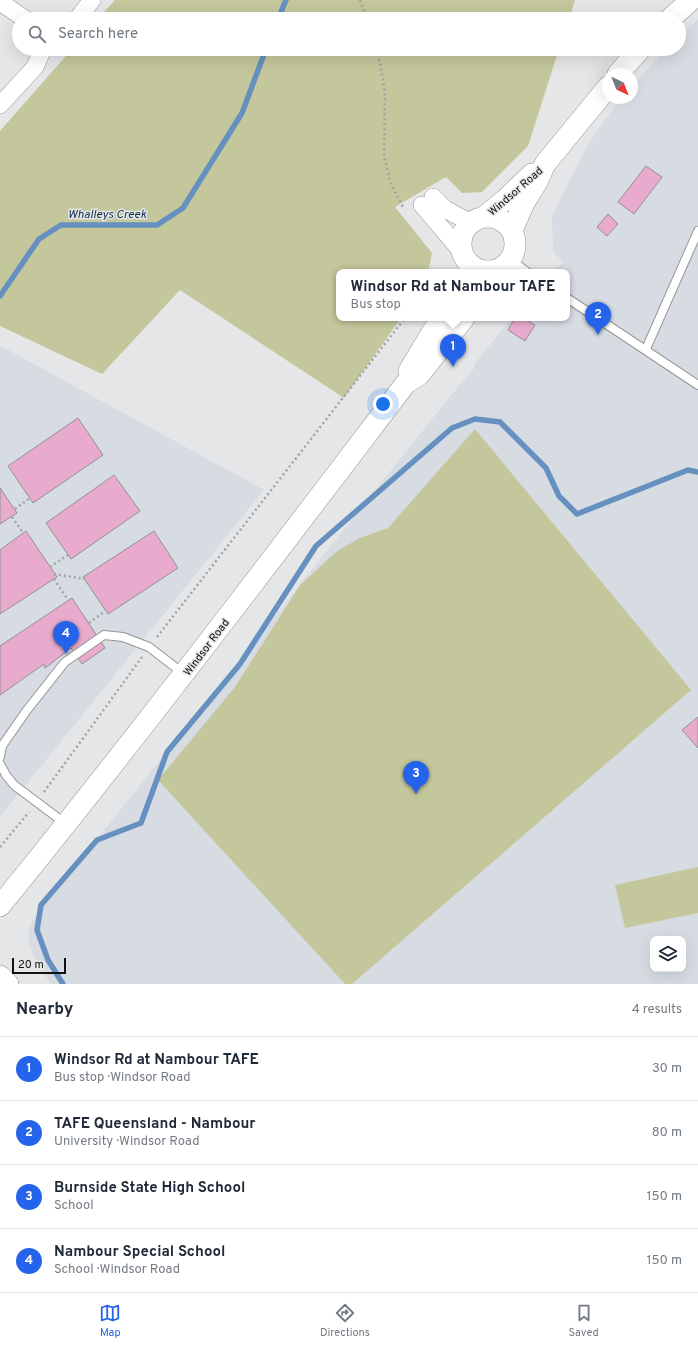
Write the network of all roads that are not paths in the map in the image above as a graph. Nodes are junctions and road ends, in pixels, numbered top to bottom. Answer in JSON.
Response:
{"nodes":[{"id":1,"x":92,"y":0,"type":"edge"},
{"id":2,"x":691,"y":0,"type":"edge"},
{"id":3,"x":0,"y":2,"type":"edge"},
{"id":4,"x":15,"y":12,"type":"edge"},
{"id":5,"x":83,"y":12,"type":"edge"},
{"id":6,"x":678,"y":12,"type":"edge"},
{"id":7,"x":40,"y":56,"type":"edge"},
{"id":8,"x":634,"y":56,"type":"edge"},
{"id":9,"x":623,"y":68,"type":"edge"},
{"id":10,"x":602,"y":93,"type":"edge"},
{"id":11,"x":0,"y":106,"type":"edge"},
{"id":12,"x":545,"y":164,"type":"junction"},
{"id":13,"x":477,"y":220,"type":"junction"},
{"id":14,"x":512,"y":230,"type":"junction"},
{"id":15,"x":698,"y":231,"type":"edge"},
{"id":16,"x":465,"y":262,"type":"edge"},
{"id":17,"x":478,"y":269,"type":"edge"},
{"id":18,"x":507,"y":269,"type":"edge"},
{"id":19,"x":570,"y":300,"type":"edge"},
{"id":20,"x":441,"y":321,"type":"edge"},
{"id":21,"x":462,"y":321,"type":"edge"},
{"id":22,"x":646,"y":349,"type":"junction"},
{"id":23,"x":406,"y":383,"type":"junction"},
{"id":24,"x":698,"y":384,"type":"edge"},
{"id":25,"x":184,"y":674,"type":"junction"},
{"id":26,"x":0,"y":757,"type":"edge"},
{"id":27,"x":0,"y":764,"type":"edge"},
{"id":28,"x":66,"y":824,"type":"junction"},
{"id":29,"x":0,"y":906,"type":"edge"},
{"id":30,"x":0,"y":976,"type":"edge"},
{"id":31,"x":8,"y":984,"type":"edge"}],
"edges":[{"from":1,"to":5,"type":"street"},
{"from":2,"to":6,"type":"street"},
{"from":3,"to":4,"type":"street"},
{"from":7,"to":11,"type":"street"},
{"from":8,"to":9,"type":"street"},
{"from":10,"to":12,"type":"street","name":"Windsor Road"},
{"from":12,"to":13,"type":"street","name":"Windsor Road"},
{"from":12,"to":14,"type":"street","name":"Windsor Road"},
{"from":13,"to":14,"type":"street"},
{"from":13,"to":16,"type":"street"},
{"from":13,"to":16,"type":"street"},
{"from":14,"to":18,"type":"street"},
{"from":15,"to":22,"type":"lane"},
{"from":16,"to":17,"type":"street"},
{"from":19,"to":22,"type":"lane"},
{"from":20,"to":23,"type":"street","name":"Windsor Road"},
{"from":21,"to":23,"type":"street","name":"Windsor Road"},
{"from":22,"to":24,"type":"lane"},
{"from":23,"to":25,"type":"street","name":"Windsor Road"},
{"from":25,"to":26,"type":"lane"},
{"from":25,"to":28,"type":"street","name":"Windsor Road"},
{"from":27,"to":28,"type":"lane"},
{"from":28,"to":29,"type":"street","name":"Windsor Road"},
{"from":30,"to":31,"type":"street"}]}
